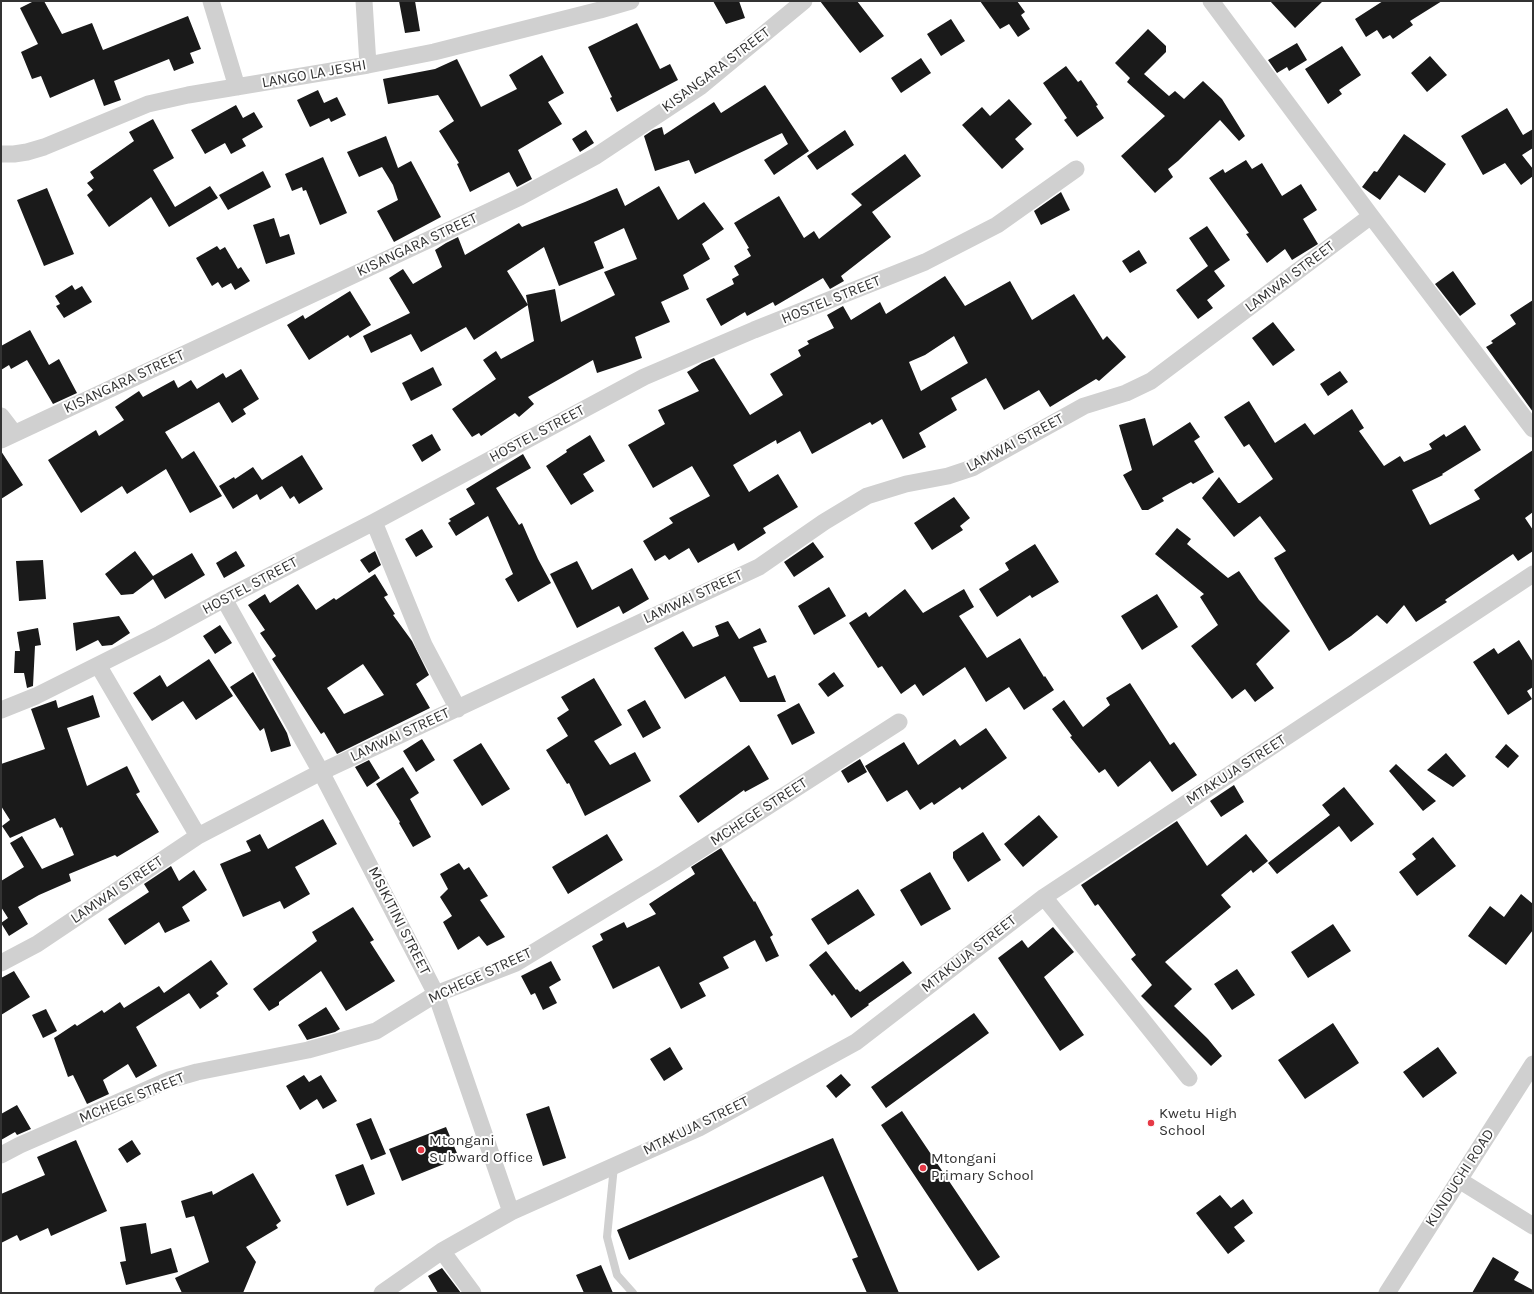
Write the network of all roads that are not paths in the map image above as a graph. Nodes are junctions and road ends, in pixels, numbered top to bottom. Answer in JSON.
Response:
{"nodes":[{"id":1,"x":211,"y":1,"type":"edge"},
{"id":2,"x":364,"y":1,"type":"edge"},
{"id":3,"x":631,"y":1,"type":"edge"},
{"id":4,"x":804,"y":1,"type":"edge"},
{"id":5,"x":1211,"y":1,"type":"edge"},
{"id":6,"x":368,"y":65,"type":"junction"},
{"id":7,"x":237,"y":87,"type":"junction"},
{"id":8,"x":1,"y":154,"type":"edge"},
{"id":9,"x":1076,"y":169,"type":"dead end"},
{"id":10,"x":1371,"y":216,"type":"junction"},
{"id":11,"x":1,"y":416,"type":"edge"},
{"id":12,"x":1533,"y":429,"type":"edge"},
{"id":13,"x":8,"y":436,"type":"edge"},
{"id":14,"x":374,"y":522,"type":"junction"},
{"id":15,"x":1533,"y":574,"type":"edge"},
{"id":16,"x":224,"y":599,"type":"junction"},
{"id":17,"x":98,"y":665,"type":"junction"},
{"id":18,"x":458,"y":709,"type":"junction"},
{"id":19,"x":1,"y":710,"type":"edge"},
{"id":20,"x":899,"y":722,"type":"dead end"},
{"id":21,"x":321,"y":772,"type":"junction"},
{"id":22,"x":198,"y":836,"type":"junction"},
{"id":23,"x":1044,"y":897,"type":"junction"},
{"id":24,"x":1,"y":964,"type":"edge"},
{"id":25,"x":436,"y":994,"type":"junction"},
{"id":26,"x":1533,"y":1064,"type":"edge"},
{"id":27,"x":1189,"y":1078,"type":"dead end"},
{"id":28,"x":1,"y":1155,"type":"edge"},
{"id":29,"x":614,"y":1166,"type":"junction"},
{"id":30,"x":1459,"y":1180,"type":"junction"},
{"id":31,"x":511,"y":1212,"type":"junction"},
{"id":32,"x":1533,"y":1226,"type":"edge"},
{"id":33,"x":442,"y":1251,"type":"junction"},
{"id":34,"x":382,"y":1293,"type":"edge"},
{"id":35,"x":473,"y":1293,"type":"edge"},
{"id":36,"x":633,"y":1293,"type":"edge"},
{"id":37,"x":1386,"y":1293,"type":"edge"}],
"edges":[{"from":1,"to":7,"type":"street"},
{"from":2,"to":6,"type":"street"},
{"from":3,"to":6,"type":"street","name":"LANGO LA JESHI"},
{"from":4,"to":13,"type":"street","name":"KISANGARA STREET"},
{"from":5,"to":10,"type":"street"},
{"from":6,"to":7,"type":"street","name":"LANGO LA JESHI"},
{"from":7,"to":8,"type":"street","name":"LANGO LA JESHI"},
{"from":9,"to":14,"type":"street","name":"HOSTEL STREET"},
{"from":10,"to":12,"type":"street"},
{"from":10,"to":18,"type":"street","name":"LAMWAI STREET"},
{"from":11,"to":13,"type":"street"},
{"from":14,"to":16,"type":"street","name":"HOSTEL STREET"},
{"from":14,"to":18,"type":"street"},
{"from":15,"to":23,"type":"street","name":"MTAKUJA STREET"},
{"from":16,"to":17,"type":"street","name":"HOSTEL STREET"},
{"from":16,"to":21,"type":"street","name":"MSIKITINI STREET"},
{"from":17,"to":19,"type":"street","name":"HOSTEL STREET"},
{"from":17,"to":22,"type":"street"},
{"from":18,"to":21,"type":"street","name":"LAMWAI STREET"},
{"from":20,"to":25,"type":"street","name":"MCHEGE STREET"},
{"from":21,"to":22,"type":"street","name":"LAMWAI STREET"},
{"from":21,"to":25,"type":"street","name":"MSIKITINI STREET"},
{"from":22,"to":24,"type":"street","name":"LAMWAI STREET"},
{"from":23,"to":27,"type":"street"},
{"from":23,"to":29,"type":"street","name":"MTAKUJA STREET"},
{"from":25,"to":28,"type":"street","name":"MCHEGE STREET"},
{"from":25,"to":31,"type":"street","name":"MSIKITINI STREET"},
{"from":26,"to":30,"type":"street","name":"KUNDUCHI ROAD"},
{"from":29,"to":31,"type":"street","name":"MTAKUJA STREET"},
{"from":29,"to":36,"type":"lane"},
{"from":30,"to":32,"type":"street"},
{"from":30,"to":37,"type":"street","name":"KUNDUCHI ROAD"},
{"from":31,"to":33,"type":"street","name":"MTAKUJA STREET"},
{"from":33,"to":34,"type":"street","name":"MTAKUJA STREET"},
{"from":33,"to":35,"type":"street"}]}
